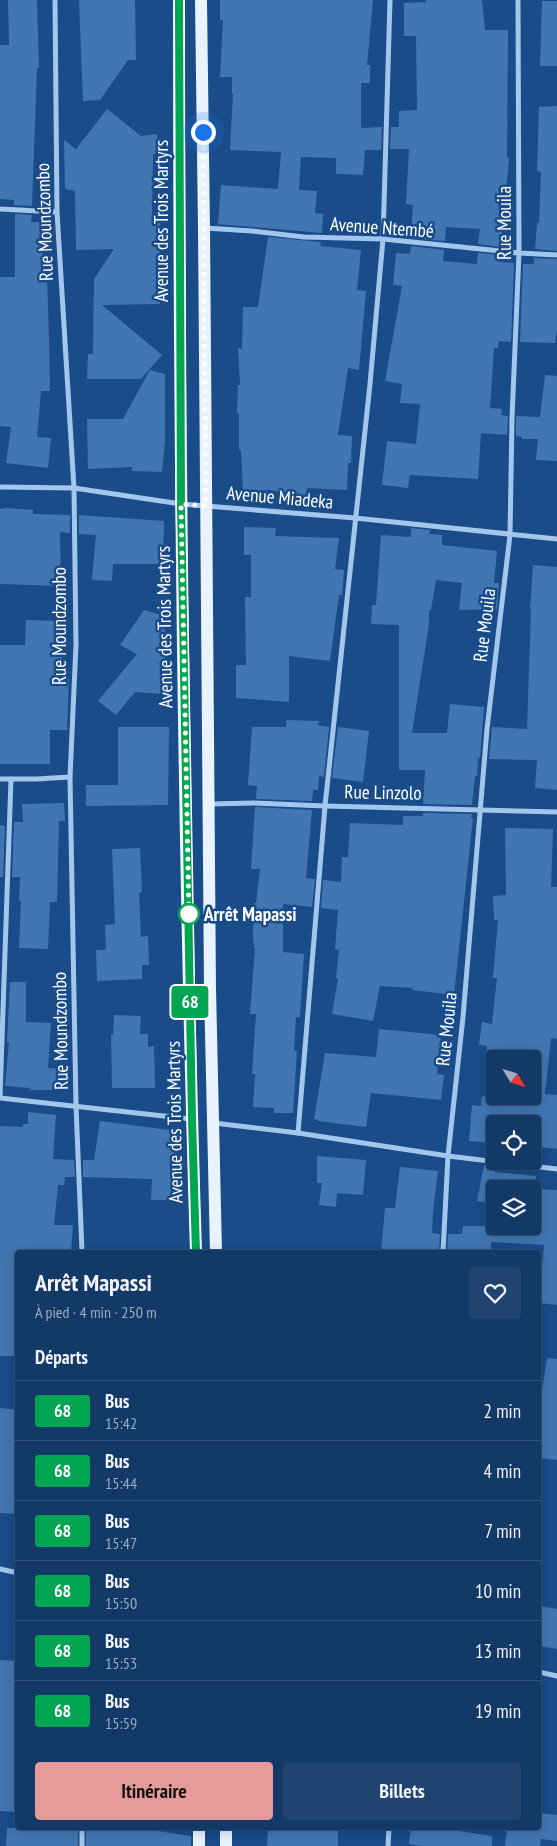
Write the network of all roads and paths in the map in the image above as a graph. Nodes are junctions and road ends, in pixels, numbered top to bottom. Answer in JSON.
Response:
{"nodes":[{"id":1,"x":55,"y":0,"type":"edge"},
{"id":2,"x":179,"y":0,"type":"edge"},
{"id":3,"x":201,"y":0,"type":"edge"},
{"id":4,"x":390,"y":0,"type":"edge"},
{"id":5,"x":518,"y":0,"type":"edge"},
{"id":6,"x":0,"y":209,"type":"edge"},
{"id":7,"x":57,"y":212,"type":"junction"},
{"id":8,"x":204,"y":228,"type":"junction"},
{"id":9,"x":383,"y":239,"type":"junction"},
{"id":10,"x":519,"y":253,"type":"junction"},
{"id":11,"x":557,"y":256,"type":"edge"},
{"id":12,"x":0,"y":487,"type":"edge"},
{"id":13,"x":74,"y":488,"type":"junction"},
{"id":14,"x":181,"y":504,"type":"junction"},
{"id":15,"x":206,"y":506,"type":"junction"},
{"id":16,"x":355,"y":518,"type":"junction"},
{"id":17,"x":510,"y":535,"type":"junction"},
{"id":18,"x":557,"y":540,"type":"edge"},
{"id":19,"x":70,"y":777,"type":"junction"},
{"id":20,"x":0,"y":778,"type":"edge"},
{"id":21,"x":11,"y":779,"type":"junction"},
{"id":22,"x":208,"y":804,"type":"junction"},
{"id":23,"x":325,"y":806,"type":"junction"},
{"id":24,"x":480,"y":809,"type":"junction"},
{"id":25,"x":557,"y":812,"type":"edge"},
{"id":26,"x":0,"y":1097,"type":"edge"},
{"id":27,"x":76,"y":1106,"type":"junction"},
{"id":28,"x":192,"y":1120,"type":"junction"},
{"id":29,"x":213,"y":1123,"type":"junction"},
{"id":30,"x":298,"y":1133,"type":"junction"},
{"id":31,"x":448,"y":1156,"type":"junction"},
{"id":32,"x":557,"y":1169,"type":"edge"},
{"id":33,"x":82,"y":1250,"type":"edge"},
{"id":34,"x":196,"y":1250,"type":"edge"},
{"id":35,"x":216,"y":1250,"type":"edge"},
{"id":36,"x":443,"y":1250,"type":"edge"},
{"id":37,"x":0,"y":1569,"type":"edge"},
{"id":38,"x":15,"y":1572,"type":"edge"},
{"id":39,"x":541,"y":1672,"type":"edge"},
{"id":40,"x":557,"y":1676,"type":"edge"},
{"id":41,"x":82,"y":1830,"type":"edge"},
{"id":42,"x":199,"y":1830,"type":"edge"},
{"id":43,"x":226,"y":1830,"type":"edge"},
{"id":44,"x":389,"y":1830,"type":"edge"},
{"id":45,"x":82,"y":1846,"type":"edge"},
{"id":46,"x":199,"y":1846,"type":"edge"},
{"id":47,"x":226,"y":1846,"type":"edge"},
{"id":48,"x":388,"y":1846,"type":"edge"}],
"edges":[{"from":1,"to":7,"type":"street","name":"Rue Moundzombo"},
{"from":2,"to":14,"type":"main road","name":"Avenue des Trois Martyrs"},
{"from":3,"to":8,"type":"main road","name":"Avenue des Trois Martyrs"},
{"from":4,"to":9,"type":"street"},
{"from":5,"to":10,"type":"street","name":"Rue Mouila"},
{"from":6,"to":7,"type":"street"},
{"from":7,"to":13,"type":"street","name":"Rue Moundzombo"},
{"from":8,"to":9,"type":"street","name":"Avenue Ntembé"},
{"from":8,"to":15,"type":"main road","name":"Avenue des Trois Martyrs"},
{"from":9,"to":10,"type":"street","name":"Avenue Ntembé"},
{"from":9,"to":16,"type":"street"},
{"from":10,"to":11,"type":"street","name":"Avenue Ntembé"},
{"from":10,"to":17,"type":"street","name":"Rue Mouila"},
{"from":12,"to":13,"type":"street","name":"Avenue Miadeka"},
{"from":13,"to":14,"type":"street","name":"Avenue Miadeka"},
{"from":13,"to":19,"type":"street","name":"Rue Moundzombo"},
{"from":14,"to":15,"type":"street","name":"Avenue Miadeka"},
{"from":14,"to":28,"type":"main road","name":"Avenue des Trois Martyrs"},
{"from":15,"to":16,"type":"street","name":"Avenue Miadeka"},
{"from":15,"to":22,"type":"main road","name":"Avenue des Trois Martyrs"},
{"from":16,"to":17,"type":"street","name":"Avenue Miadeka"},
{"from":16,"to":23,"type":"street"},
{"from":17,"to":18,"type":"street","name":"Avenue Miadeka"},
{"from":17,"to":24,"type":"street","name":"Rue Mouila"},
{"from":19,"to":21,"type":"street"},
{"from":19,"to":27,"type":"street","name":"Rue Moundzombo"},
{"from":20,"to":21,"type":"street"},
{"from":21,"to":26,"type":"street"},
{"from":22,"to":23,"type":"street","name":"Rue Linzolo"},
{"from":22,"to":29,"type":"main road","name":"Avenue des Trois Martyrs"},
{"from":23,"to":24,"type":"street","name":"Rue Linzolo"},
{"from":23,"to":30,"type":"street"},
{"from":24,"to":25,"type":"street","name":"Rue Linzolo"},
{"from":24,"to":31,"type":"street","name":"Rue Mouila"},
{"from":26,"to":27,"type":"street"},
{"from":27,"to":28,"type":"street"},
{"from":27,"to":33,"type":"street","name":"Rue Moundzombo"},
{"from":28,"to":34,"type":"main road","name":"Avenue des Trois Martyrs"},
{"from":29,"to":30,"type":"street"},
{"from":29,"to":35,"type":"main road","name":"Avenue des Trois Martyrs"},
{"from":30,"to":31,"type":"street"},
{"from":31,"to":32,"type":"street"},
{"from":31,"to":36,"type":"street","name":"Rue Mouila"},
{"from":37,"to":38,"type":"street"},
{"from":39,"to":40,"type":"street"},
{"from":41,"to":45,"type":"street"},
{"from":42,"to":46,"type":"main road"},
{"from":43,"to":47,"type":"main road"},
{"from":44,"to":48,"type":"street"}]}
